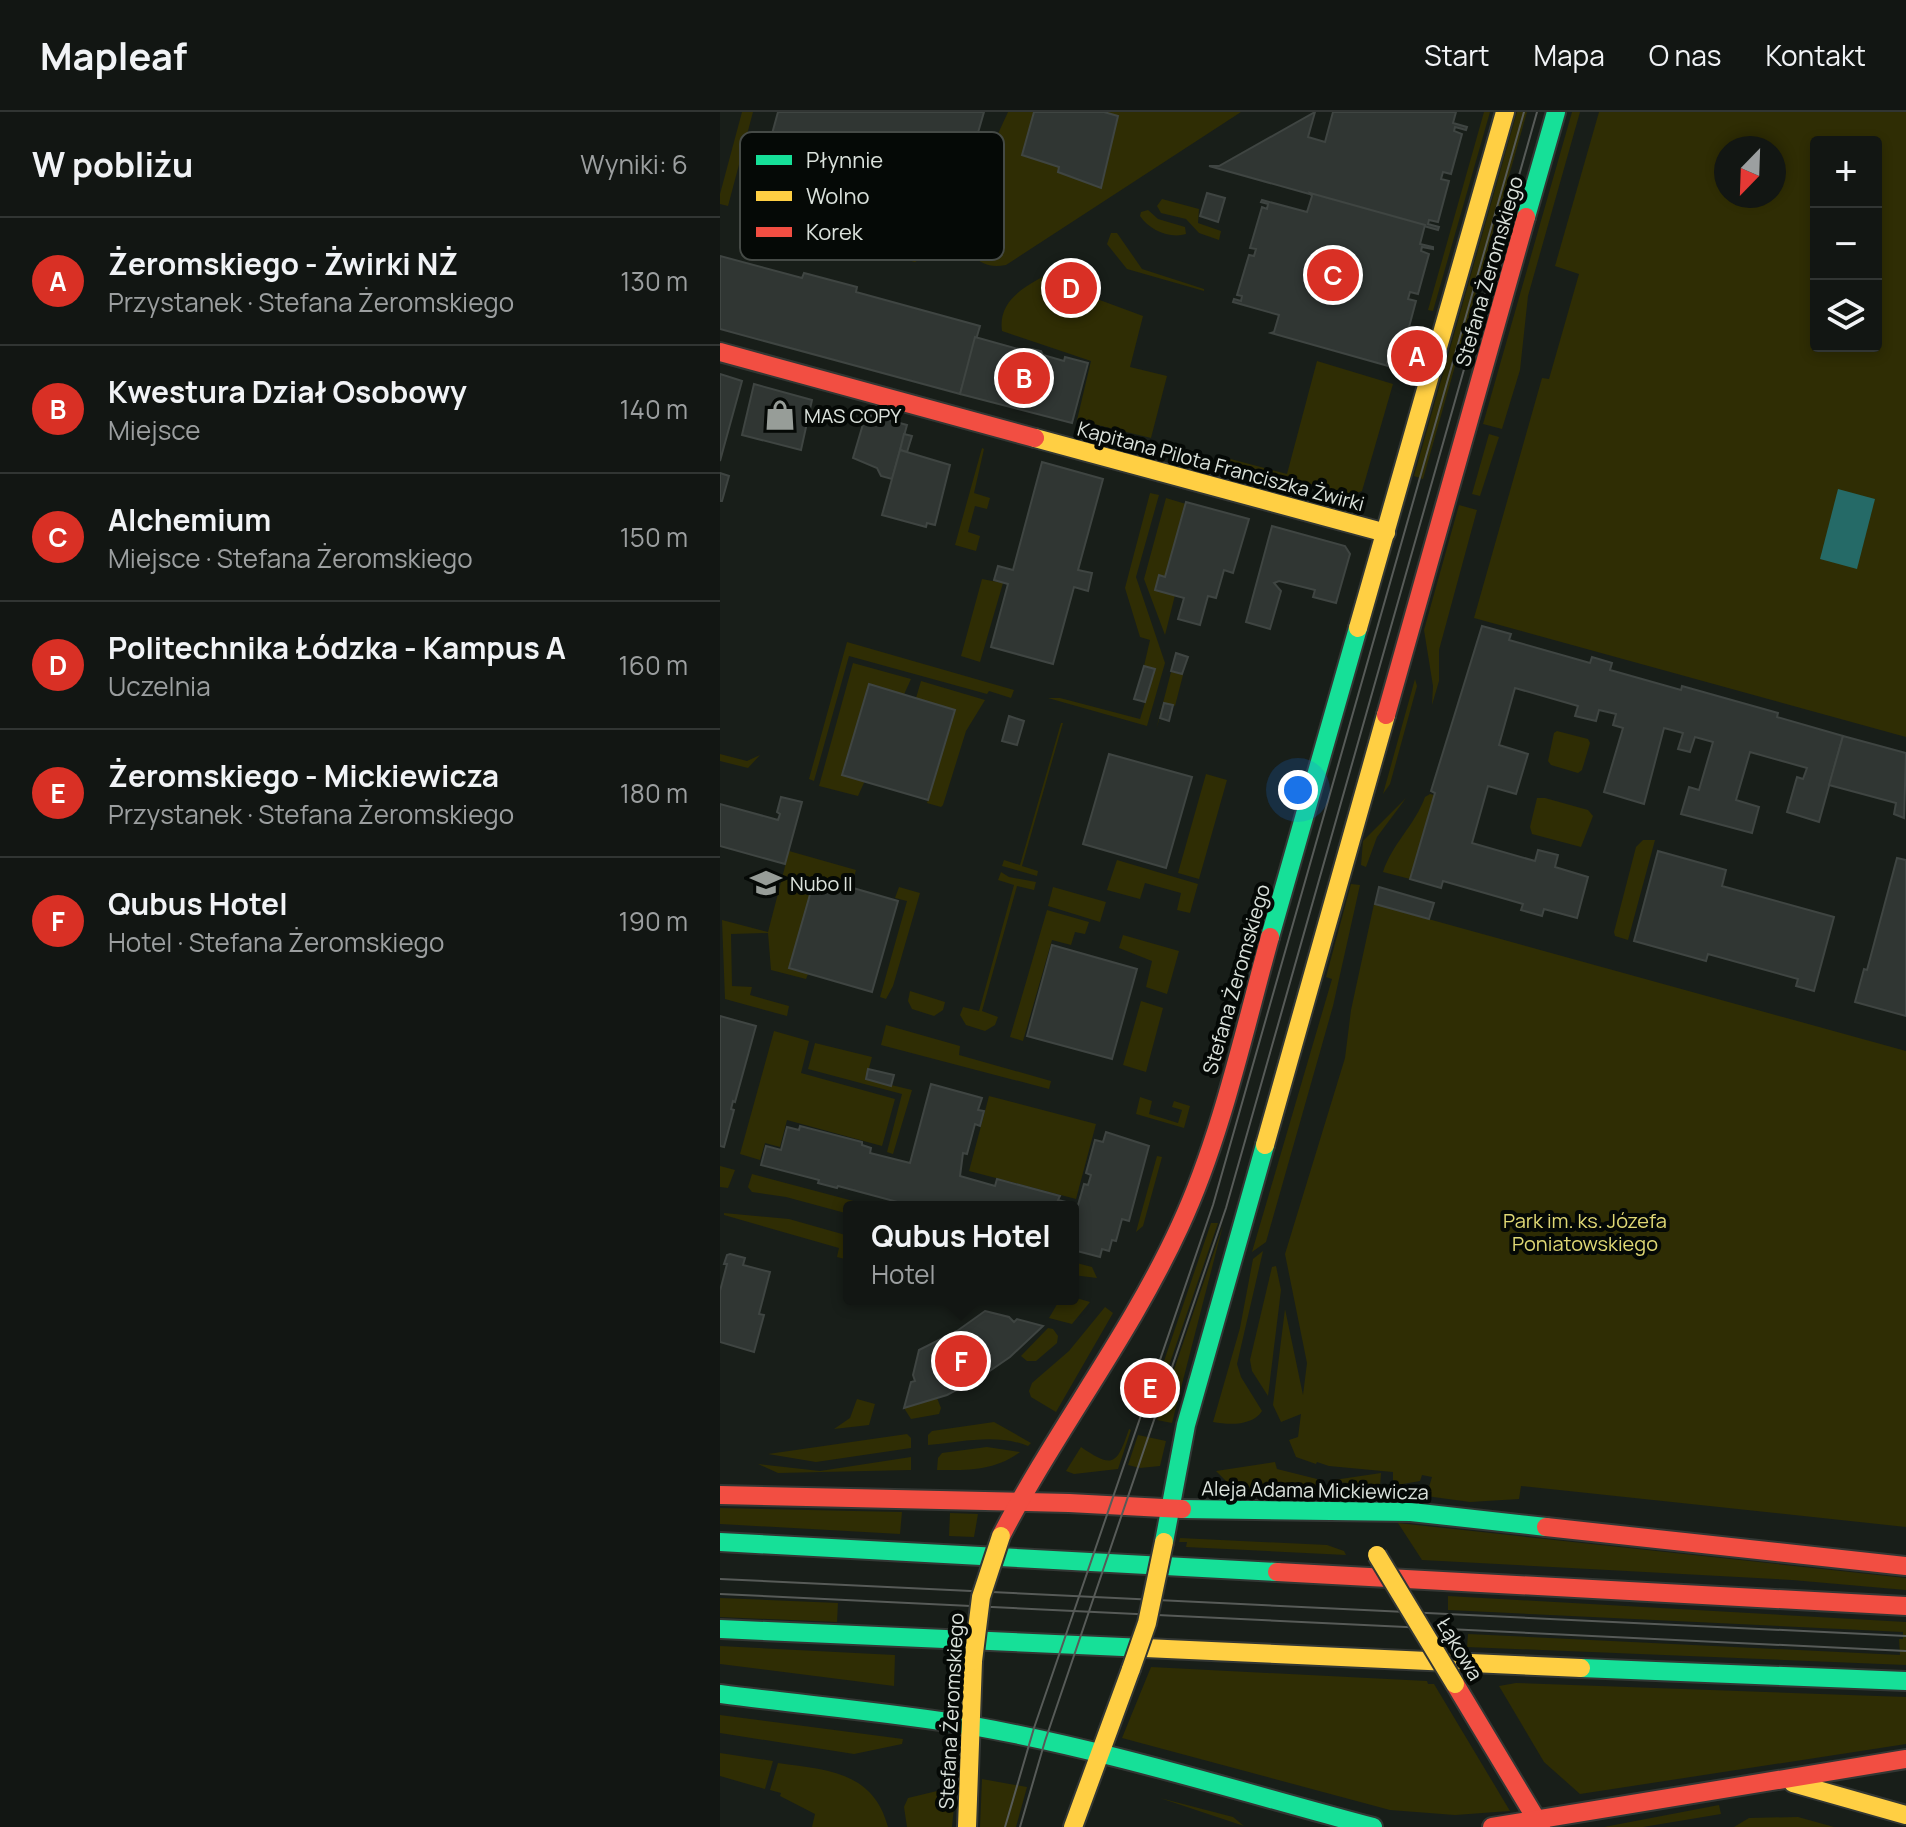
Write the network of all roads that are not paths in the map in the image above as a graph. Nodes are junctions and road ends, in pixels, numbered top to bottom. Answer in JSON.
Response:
{"nodes":[{"id":1,"x":1505,"y":112,"type":"edge"},
{"id":2,"x":1556,"y":112,"type":"edge"},
{"id":3,"x":720,"y":352,"type":"edge"},
{"id":4,"x":1386,"y":533,"type":"junction"},
{"id":5,"x":1177,"y":1469,"type":"junction"},
{"id":6,"x":1199,"y":1479,"type":"dead end"},
{"id":7,"x":1216,"y":1492,"type":"dead end"},
{"id":8,"x":720,"y":1495,"type":"edge"},
{"id":9,"x":1019,"y":1502,"type":"junction"},
{"id":10,"x":1170,"y":1509,"type":"junction"},
{"id":11,"x":1240,"y":1509,"type":"junction"},
{"id":12,"x":1324,"y":1509,"type":"junction"},
{"id":13,"x":1347,"y":1527,"type":"dead end"},
{"id":14,"x":720,"y":1542,"type":"edge"},
{"id":15,"x":1372,"y":1550,"type":"dead end"},
{"id":16,"x":1906,"y":1566,"type":"edge"},
{"id":17,"x":1906,"y":1606,"type":"edge"},
{"id":18,"x":720,"y":1629,"type":"edge"},
{"id":19,"x":1906,"y":1681,"type":"edge"},
{"id":20,"x":720,"y":1694,"type":"edge"},
{"id":21,"x":971,"y":1726,"type":"junction"},
{"id":22,"x":1099,"y":1754,"type":"junction"},
{"id":23,"x":1906,"y":1759,"type":"edge"},
{"id":24,"x":1782,"y":1780,"type":"junction"},
{"id":25,"x":1906,"y":1815,"type":"edge"},
{"id":26,"x":1539,"y":1824,"type":"edge"},
{"id":27,"x":967,"y":1827,"type":"edge"},
{"id":28,"x":1073,"y":1827,"type":"edge"},
{"id":29,"x":1373,"y":1827,"type":"edge"},
{"id":30,"x":1492,"y":1827,"type":"edge"}],
"edges":[{"from":1,"to":4,"type":"main road","name":"Stefana Żeromskiego"},
{"from":2,"to":5,"type":"main road","name":"Stefana Żeromskiego"},
{"from":3,"to":4,"type":"main road","name":"Kapitana Pilota Franciszka Żwirki"},
{"from":4,"to":9,"type":"main road","name":"Stefana Żeromskiego"},
{"from":5,"to":6,"type":"main road"},
{"from":5,"to":10,"type":"main road","name":"Stefana Żeromskiego"},
{"from":7,"to":11,"type":"main road"},
{"from":8,"to":9,"type":"main road","name":"Aleja Adama Mickiewicza"},
{"from":9,"to":10,"type":"main road","name":"Aleja Adama Mickiewicza"},
{"from":9,"to":21,"type":"main road","name":"Stefana Żeromskiego","bridge":true},
{"from":10,"to":11,"type":"main road","name":"Aleja Adama Mickiewicza"},
{"from":10,"to":22,"type":"main road","name":"Stefana Żeromskiego","bridge":true},
{"from":11,"to":12,"type":"main road","name":"Aleja Adama Mickiewicza"},
{"from":12,"to":13,"type":"main road"},
{"from":12,"to":16,"type":"main road","name":"Aleja Adama Mickiewicza"},
{"from":14,"to":17,"type":"main road"},
{"from":15,"to":26,"type":"main road","name":"Łąkowa","bridge":true},
{"from":18,"to":19,"type":"main road"},
{"from":20,"to":21,"type":"main road"},
{"from":21,"to":22,"type":"main road"},
{"from":21,"to":27,"type":"main road","name":"Stefana Żeromskiego"},
{"from":22,"to":28,"type":"main road","name":"Stefana Żeromskiego"},
{"from":22,"to":29,"type":"main road"},
{"from":23,"to":24,"type":"main road"},
{"from":24,"to":25,"type":"main road"},
{"from":24,"to":26,"type":"main road"},
{"from":26,"to":30,"type":"main road"}]}
